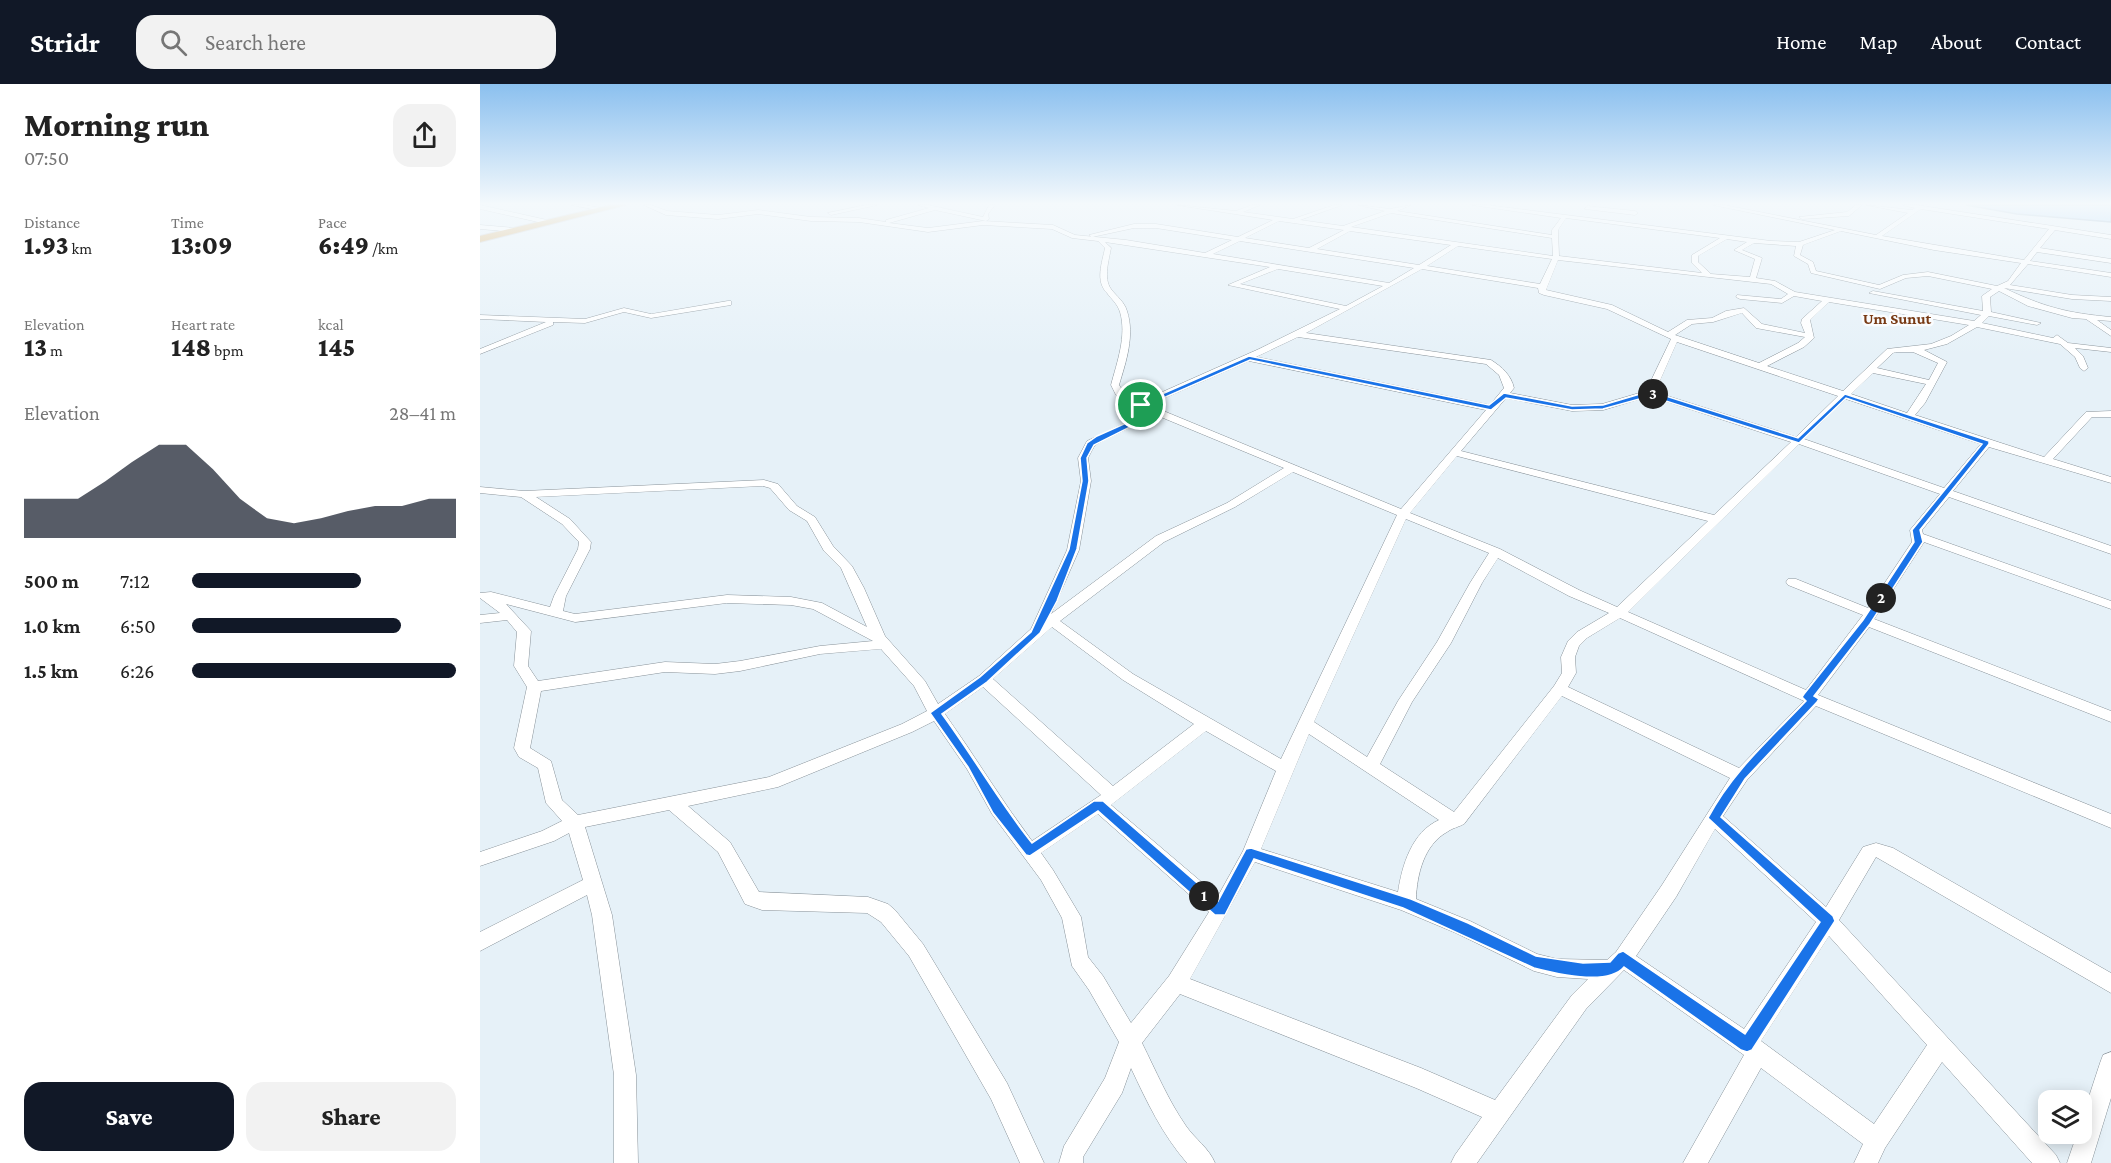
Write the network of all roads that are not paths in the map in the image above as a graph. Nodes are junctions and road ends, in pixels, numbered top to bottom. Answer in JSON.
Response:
{"nodes":[{"id":1,"x":1107,"y":255,"type":"edge"},
{"id":2,"x":1200,"y":255,"type":"edge"},
{"id":3,"x":1305,"y":255,"type":"edge"},
{"id":4,"x":1341,"y":255,"type":"edge"},
{"id":5,"x":1439,"y":255,"type":"edge"},
{"id":6,"x":1543,"y":255,"type":"edge"},
{"id":7,"x":1695,"y":255,"type":"edge"},
{"id":8,"x":1752,"y":255,"type":"edge"},
{"id":9,"x":1797,"y":255,"type":"edge"},
{"id":10,"x":1931,"y":255,"type":"edge"},
{"id":11,"x":1979,"y":255,"type":"edge"},
{"id":12,"x":2032,"y":255,"type":"edge"},
{"id":13,"x":2077,"y":255,"type":"edge"},
{"id":14,"x":1204,"y":256,"type":"joint"},
{"id":15,"x":1556,"y":258,"type":"junction"},
{"id":16,"x":2111,"y":261,"type":"edge"},
{"id":17,"x":2025,"y":263,"type":"junction"},
{"id":18,"x":1281,"y":268,"type":"junction"},
{"id":19,"x":1421,"y":268,"type":"junction"},
{"id":20,"x":1928,"y":274,"type":"junction"},
{"id":21,"x":2111,"y":275,"type":"edge"},
{"id":22,"x":1712,"y":277,"type":"junction"},
{"id":23,"x":1752,"y":281,"type":"junction"},
{"id":24,"x":1390,"y":285,"type":"junction"},
{"id":25,"x":1732,"y":285,"type":"junction"},
{"id":26,"x":1542,"y":286,"type":"junction"},
{"id":27,"x":2003,"y":287,"type":"junction"},
{"id":28,"x":1877,"y":290,"type":"junction"},
{"id":29,"x":1793,"y":294,"type":"junction"},
{"id":30,"x":1740,"y":297,"type":"junction"},
{"id":31,"x":2111,"y":298,"type":"edge"},
{"id":32,"x":1827,"y":300,"type":"junction"},
{"id":33,"x":728,"y":303,"type":"dead end"},
{"id":34,"x":2031,"y":304,"type":"junction"},
{"id":35,"x":1866,"y":306,"type":"junction"},
{"id":36,"x":1345,"y":308,"type":"junction"},
{"id":37,"x":1744,"y":310,"type":"junction"},
{"id":38,"x":1987,"y":314,"type":"junction"},
{"id":39,"x":480,"y":317,"type":"edge"},
{"id":40,"x":2110,"y":317,"type":"edge"},
{"id":41,"x":2089,"y":318,"type":"junction"},
{"id":42,"x":555,"y":321,"type":"junction"},
{"id":43,"x":2037,"y":323,"type":"junction"},
{"id":44,"x":1976,"y":324,"type":"junction"},
{"id":45,"x":1297,"y":334,"type":"junction"},
{"id":46,"x":2111,"y":334,"type":"edge"},
{"id":47,"x":1672,"y":336,"type":"junction"},
{"id":48,"x":1811,"y":336,"type":"junction"},
{"id":49,"x":2066,"y":344,"type":"junction"},
{"id":50,"x":1916,"y":350,"type":"junction"},
{"id":51,"x":2111,"y":350,"type":"edge"},
{"id":52,"x":480,"y":352,"type":"edge"},
{"id":53,"x":1249,"y":358,"type":"junction"},
{"id":54,"x":1760,"y":366,"type":"junction"},
{"id":55,"x":2084,"y":368,"type":"dead end"},
{"id":56,"x":1872,"y":370,"type":"junction"},
{"id":57,"x":1932,"y":383,"type":"junction"},
{"id":58,"x":1650,"y":393,"type":"junction"},
{"id":59,"x":1504,"y":395,"type":"junction"},
{"id":60,"x":1845,"y":396,"type":"junction"},
{"id":61,"x":1141,"y":405,"type":"junction"},
{"id":62,"x":1491,"y":408,"type":"junction"},
{"id":63,"x":1156,"y":412,"type":"junction"},
{"id":64,"x":2111,"y":414,"type":"edge"},
{"id":65,"x":1909,"y":416,"type":"junction"},
{"id":66,"x":1799,"y":441,"type":"junction"},
{"id":67,"x":1987,"y":443,"type":"junction"},
{"id":68,"x":1456,"y":453,"type":"junction"},
{"id":69,"x":2046,"y":461,"type":"junction"},
{"id":70,"x":1292,"y":468,"type":"junction"},
{"id":71,"x":2111,"y":480,"type":"edge"},
{"id":72,"x":480,"y":490,"type":"edge"},
{"id":73,"x":1948,"y":492,"type":"junction"},
{"id":74,"x":524,"y":494,"type":"junction"},
{"id":75,"x":1403,"y":514,"type":"junction"},
{"id":76,"x":1715,"y":519,"type":"junction"},
{"id":77,"x":1917,"y":536,"type":"junction"},
{"id":78,"x":2111,"y":550,"type":"edge"},
{"id":79,"x":1496,"y":552,"type":"junction"},
{"id":80,"x":1792,"y":582,"type":"dead end"},
{"id":81,"x":482,"y":594,"type":"edge"},
{"id":82,"x":2111,"y":605,"type":"edge"},
{"id":83,"x":1619,"y":613,"type":"junction"},
{"id":84,"x":555,"y":614,"type":"junction"},
{"id":85,"x":511,"y":616,"type":"junction"},
{"id":86,"x":1869,"y":618,"type":"junction"},
{"id":87,"x":480,"y":619,"type":"edge"},
{"id":88,"x":1052,"y":621,"type":"junction"},
{"id":89,"x":1035,"y":633,"type":"junction"},
{"id":90,"x":882,"y":641,"type":"junction"},
{"id":91,"x":984,"y":679,"type":"junction"},
{"id":92,"x":534,"y":687,"type":"junction"},
{"id":93,"x":1560,"y":689,"type":"junction"},
{"id":94,"x":1811,"y":698,"type":"junction"},
{"id":95,"x":936,"y":713,"type":"junction"},
{"id":96,"x":2111,"y":717,"type":"edge"},
{"id":97,"x":1206,"y":723,"type":"junction"},
{"id":98,"x":1305,"y":723,"type":"junction"},
{"id":99,"x":1371,"y":765,"type":"junction"},
{"id":100,"x":1285,"y":768,"type":"junction"},
{"id":101,"x":1741,"y":776,"type":"junction"},
{"id":102,"x":1105,"y":800,"type":"junction"},
{"id":103,"x":674,"y":804,"type":"junction"},
{"id":104,"x":1714,"y":818,"type":"junction"},
{"id":105,"x":1455,"y":821,"type":"junction"},
{"id":106,"x":2111,"y":821,"type":"edge"},
{"id":107,"x":575,"y":822,"type":"junction"},
{"id":108,"x":1030,"y":851,"type":"junction"},
{"id":109,"x":1251,"y":853,"type":"junction"},
{"id":110,"x":480,"y":859,"type":"edge"},
{"id":111,"x":593,"y":883,"type":"junction"},
{"id":112,"x":1406,"y":903,"type":"junction"},
{"id":113,"x":1220,"y":910,"type":"junction"},
{"id":114,"x":1828,"y":921,"type":"junction"},
{"id":115,"x":480,"y":942,"type":"edge"},
{"id":116,"x":1618,"y":963,"type":"junction"},
{"id":117,"x":1176,"y":983,"type":"junction"},
{"id":118,"x":2111,"y":984,"type":"edge"},
{"id":119,"x":1130,"y":1041,"type":"junction"},
{"id":120,"x":1940,"y":1045,"type":"junction"},
{"id":121,"x":1752,"y":1048,"type":"junction"},
{"id":122,"x":2111,"y":1063,"type":"edge"},
{"id":123,"x":1498,"y":1113,"type":"junction"},
{"id":124,"x":1877,"y":1140,"type":"junction"},
{"id":125,"x":626,"y":1163,"type":"edge"},
{"id":126,"x":1032,"y":1163,"type":"edge"},
{"id":127,"x":1071,"y":1163,"type":"edge"},
{"id":128,"x":1203,"y":1163,"type":"edge"},
{"id":129,"x":1462,"y":1163,"type":"edge"},
{"id":130,"x":1695,"y":1163,"type":"edge"},
{"id":131,"x":1866,"y":1163,"type":"edge"},
{"id":132,"x":2048,"y":1163,"type":"edge"},
{"id":133,"x":2079,"y":1163,"type":"edge"}],
"edges":[{"from":1,"to":61,"type":"street"},
{"from":2,"to":14,"type":"street"},
{"from":3,"to":18,"type":"street"},
{"from":4,"to":19,"type":"street"},
{"from":5,"to":19,"type":"street"},
{"from":6,"to":15,"type":"street"},
{"from":7,"to":22,"type":"street"},
{"from":8,"to":23,"type":"street"},
{"from":9,"to":28,"type":"street"},
{"from":10,"to":20,"type":"street"},
{"from":11,"to":17,"type":"street"},
{"from":12,"to":17,"type":"street"},
{"from":13,"to":16,"type":"street"},
{"from":14,"to":18,"type":"street"},
{"from":15,"to":22,"type":"street"},
{"from":15,"to":26,"type":"street"},
{"from":17,"to":21,"type":"street"},
{"from":17,"to":27,"type":"street"},
{"from":18,"to":24,"type":"street"},
{"from":18,"to":36,"type":"street"},
{"from":19,"to":24,"type":"street"},
{"from":19,"to":26,"type":"street"},
{"from":20,"to":27,"type":"street"},
{"from":20,"to":28,"type":"street"},
{"from":22,"to":25,"type":"street"},
{"from":23,"to":25,"type":"street"},
{"from":23,"to":29,"type":"street"},
{"from":24,"to":36,"type":"street"},
{"from":25,"to":30,"type":"street"},
{"from":26,"to":47,"type":"street"},
{"from":27,"to":31,"type":"street"},
{"from":27,"to":34,"type":"street"},
{"from":27,"to":38,"type":"street"},
{"from":28,"to":35,"type":"street"},
{"from":28,"to":38,"type":"street"},
{"from":29,"to":30,"type":"street"},
{"from":29,"to":32,"type":"street"},
{"from":30,"to":37,"type":"street"},
{"from":32,"to":35,"type":"street"},
{"from":32,"to":48,"type":"street"},
{"from":33,"to":42,"type":"street"},
{"from":34,"to":41,"type":"street"},
{"from":34,"to":43,"type":"street"},
{"from":35,"to":44,"type":"street"},
{"from":36,"to":45,"type":"street"},
{"from":37,"to":47,"type":"street"},
{"from":37,"to":48,"type":"street"},
{"from":38,"to":43,"type":"street"},
{"from":38,"to":44,"type":"street"},
{"from":39,"to":42,"type":"street"},
{"from":40,"to":41,"type":"street"},
{"from":41,"to":46,"type":"street"},
{"from":42,"to":52,"type":"street"},
{"from":43,"to":49,"type":"street"},
{"from":44,"to":49,"type":"street"},
{"from":44,"to":50,"type":"street"},
{"from":45,"to":53,"type":"street"},
{"from":45,"to":59,"type":"street"},
{"from":47,"to":54,"type":"street"},
{"from":47,"to":58,"type":"street"},
{"from":48,"to":54,"type":"street"},
{"from":49,"to":51,"type":"street"},
{"from":49,"to":55,"type":"street"},
{"from":50,"to":56,"type":"street"},
{"from":50,"to":57,"type":"street"},
{"from":53,"to":61,"type":"street"},
{"from":53,"to":62,"type":"street"},
{"from":54,"to":60,"type":"street"},
{"from":56,"to":57,"type":"street"},
{"from":56,"to":60,"type":"street"},
{"from":57,"to":65,"type":"street"},
{"from":58,"to":59,"type":"street"},
{"from":58,"to":66,"type":"street"},
{"from":59,"to":62,"type":"street"},
{"from":60,"to":65,"type":"street"},
{"from":60,"to":66,"type":"street"},
{"from":61,"to":63,"type":"street"},
{"from":62,"to":68,"type":"street"},
{"from":63,"to":70,"type":"street"},
{"from":63,"to":89,"type":"street"},
{"from":64,"to":69,"type":"street"},
{"from":65,"to":67,"type":"street"},
{"from":66,"to":73,"type":"street"},
{"from":66,"to":76,"type":"street"},
{"from":67,"to":69,"type":"street"},
{"from":67,"to":73,"type":"street"},
{"from":68,"to":75,"type":"street"},
{"from":68,"to":76,"type":"street"},
{"from":69,"to":71,"type":"street"},
{"from":70,"to":75,"type":"street"},
{"from":70,"to":88,"type":"street"},
{"from":72,"to":74,"type":"street"},
{"from":73,"to":77,"type":"street"},
{"from":73,"to":78,"type":"street"},
{"from":74,"to":84,"type":"street"},
{"from":74,"to":90,"type":"street"},
{"from":75,"to":79,"type":"street"},
{"from":75,"to":98,"type":"street"},
{"from":76,"to":83,"type":"street"},
{"from":77,"to":82,"type":"street"},
{"from":77,"to":86,"type":"street"},
{"from":79,"to":83,"type":"street"},
{"from":79,"to":99,"type":"street"},
{"from":80,"to":86,"type":"street"},
{"from":81,"to":84,"type":"street"},
{"from":81,"to":85,"type":"street"},
{"from":83,"to":93,"type":"street"},
{"from":83,"to":94,"type":"street"},
{"from":84,"to":90,"type":"street"},
{"from":85,"to":87,"type":"street"},
{"from":85,"to":92,"type":"street"},
{"from":86,"to":94,"type":"street"},
{"from":86,"to":96,"type":"street"},
{"from":88,"to":89,"type":"street"},
{"from":88,"to":97,"type":"street"},
{"from":89,"to":91,"type":"street"},
{"from":90,"to":92,"type":"street"},
{"from":90,"to":95,"type":"street"},
{"from":91,"to":95,"type":"street"},
{"from":91,"to":102,"type":"street"},
{"from":92,"to":107,"type":"street"},
{"from":93,"to":101,"type":"street"},
{"from":93,"to":105,"type":"street"},
{"from":94,"to":101,"type":"street"},
{"from":94,"to":106,"type":"street"},
{"from":95,"to":103,"type":"street"},
{"from":95,"to":108,"type":"street"},
{"from":97,"to":100,"type":"street"},
{"from":97,"to":102,"type":"street"},
{"from":98,"to":99,"type":"street"},
{"from":98,"to":100,"type":"street"},
{"from":99,"to":105,"type":"street"},
{"from":100,"to":109,"type":"street"},
{"from":101,"to":104,"type":"street"},
{"from":102,"to":108,"type":"street"},
{"from":102,"to":113,"type":"street"},
{"from":103,"to":107,"type":"street"},
{"from":103,"to":126,"type":"street"},
{"from":104,"to":114,"type":"street"},
{"from":104,"to":116,"type":"street"},
{"from":105,"to":112,"type":"street"},
{"from":107,"to":110,"type":"street"},
{"from":107,"to":111,"type":"street"},
{"from":108,"to":119,"type":"street"},
{"from":109,"to":112,"type":"street"},
{"from":109,"to":113,"type":"street"},
{"from":111,"to":115,"type":"street"},
{"from":111,"to":125,"type":"street"},
{"from":112,"to":116,"type":"street"},
{"from":113,"to":117,"type":"street"},
{"from":114,"to":118,"type":"street"},
{"from":114,"to":120,"type":"street"},
{"from":114,"to":121,"type":"street"},
{"from":116,"to":121,"type":"street"},
{"from":116,"to":123,"type":"street"},
{"from":117,"to":119,"type":"street"},
{"from":117,"to":123,"type":"street"},
{"from":119,"to":127,"type":"street"},
{"from":119,"to":128,"type":"street"},
{"from":120,"to":124,"type":"street"},
{"from":120,"to":132,"type":"street"},
{"from":121,"to":124,"type":"street"},
{"from":121,"to":130,"type":"street"},
{"from":122,"to":133,"type":"street"},
{"from":123,"to":129,"type":"street"},
{"from":124,"to":131,"type":"street"}]}
